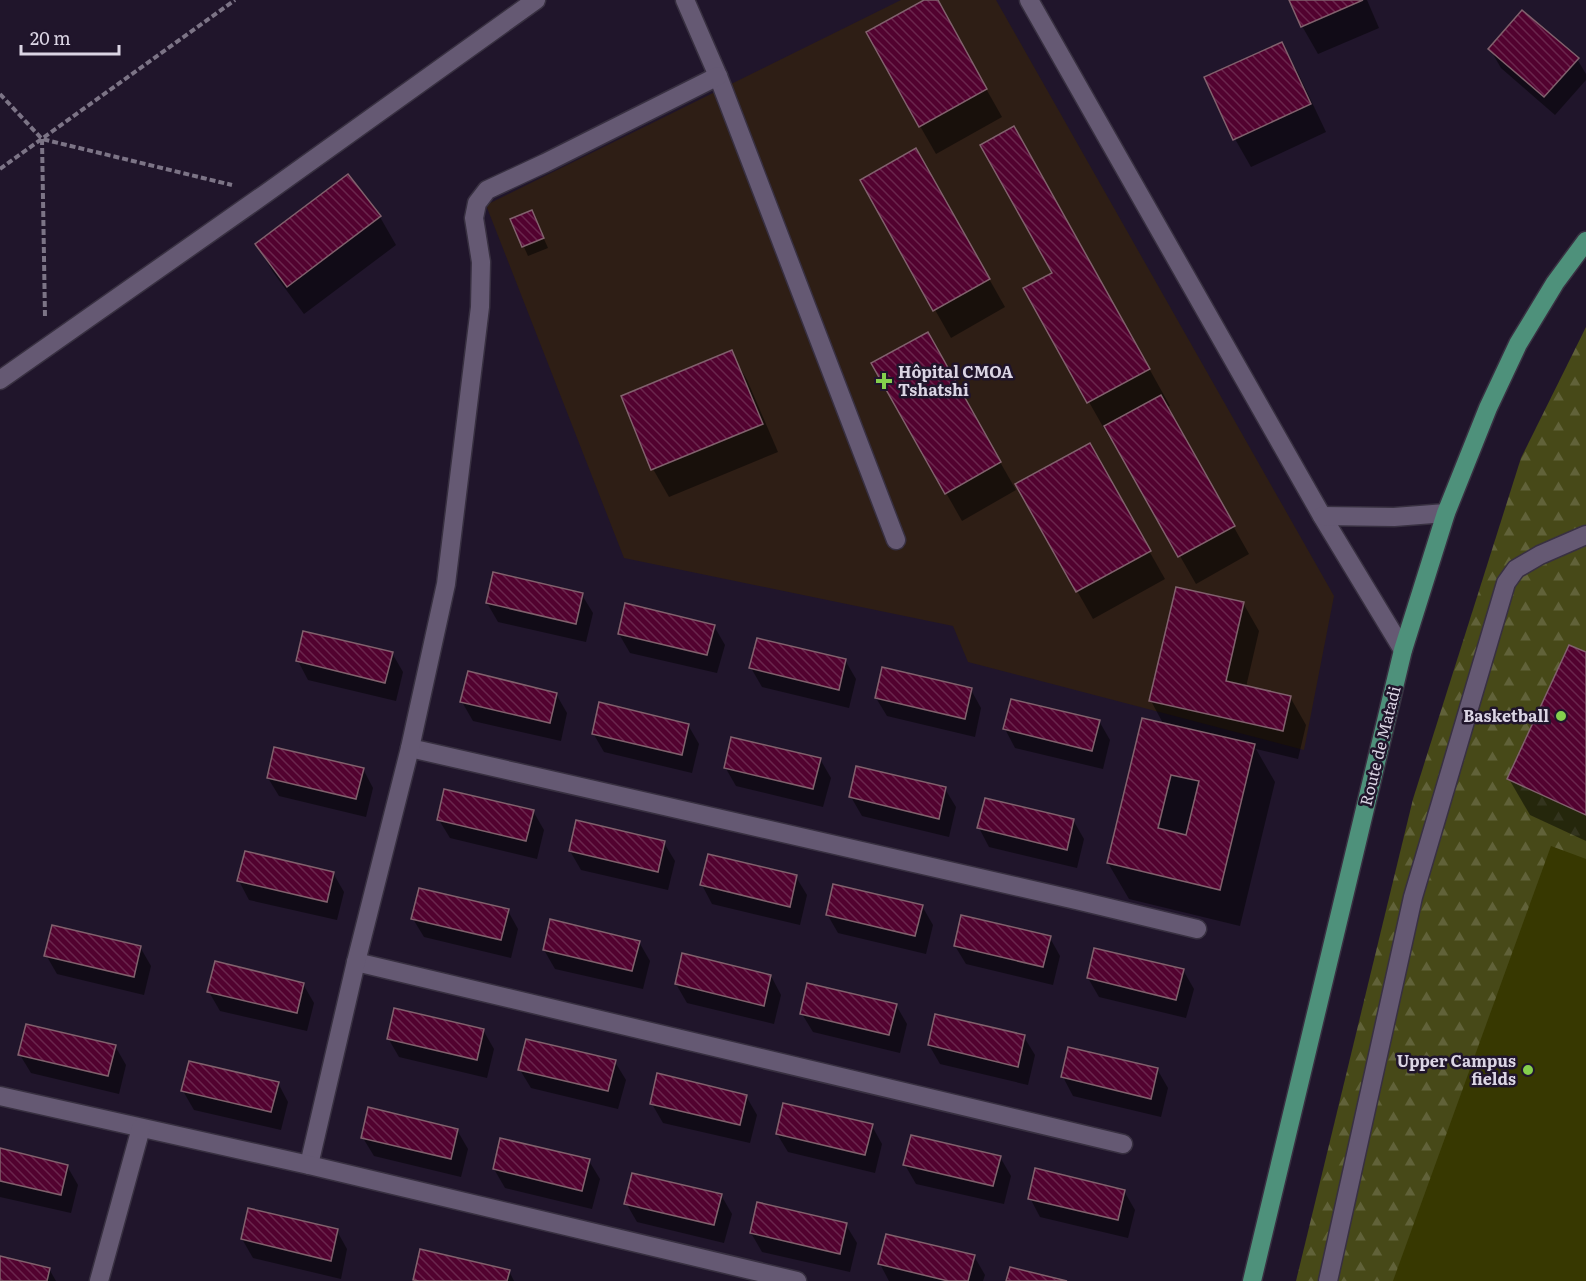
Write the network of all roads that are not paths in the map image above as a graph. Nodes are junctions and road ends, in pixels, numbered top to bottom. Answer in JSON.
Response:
{"nodes":[{"id":1,"x":536,"y":0,"type":"edge"},
{"id":2,"x":686,"y":0,"type":"edge"},
{"id":3,"x":1029,"y":0,"type":"edge"},
{"id":4,"x":718,"y":76,"type":"junction"},
{"id":5,"x":1586,"y":241,"type":"edge"},
{"id":6,"x":0,"y":380,"type":"edge"},
{"id":7,"x":1446,"y":513,"type":"junction"},
{"id":8,"x":1322,"y":516,"type":"junction"},
{"id":9,"x":1586,"y":535,"type":"edge"},
{"id":10,"x":896,"y":540,"type":"dead end"},
{"id":11,"x":1403,"y":650,"type":"junction"},
{"id":12,"x":410,"y":748,"type":"junction"},
{"id":13,"x":1197,"y":929,"type":"dead end"},
{"id":14,"x":356,"y":962,"type":"junction"},
{"id":15,"x":0,"y":1096,"type":"edge"},
{"id":16,"x":141,"y":1128,"type":"junction"},
{"id":17,"x":1123,"y":1144,"type":"dead end"},
{"id":18,"x":309,"y":1165,"type":"junction"},
{"id":19,"x":99,"y":1281,"type":"edge"},
{"id":20,"x":797,"y":1281,"type":"edge"},
{"id":21,"x":1252,"y":1281,"type":"edge"},
{"id":22,"x":1328,"y":1281,"type":"edge"}],
"edges":[{"from":1,"to":6,"type":"street"},
{"from":2,"to":4,"type":"street"},
{"from":3,"to":8,"type":"street"},
{"from":4,"to":10,"type":"street"},
{"from":4,"to":12,"type":"street"},
{"from":5,"to":7,"type":"main road","name":"Route de Matadi"},
{"from":7,"to":8,"type":"street"},
{"from":7,"to":11,"type":"main road","name":"Route de Matadi"},
{"from":8,"to":11,"type":"street"},
{"from":9,"to":22,"type":"street"},
{"from":11,"to":21,"type":"main road","name":"Route de Matadi"},
{"from":12,"to":13,"type":"street"},
{"from":12,"to":14,"type":"street"},
{"from":14,"to":17,"type":"street"},
{"from":14,"to":18,"type":"street"},
{"from":15,"to":16,"type":"street"},
{"from":16,"to":18,"type":"street"},
{"from":16,"to":19,"type":"street"},
{"from":18,"to":20,"type":"street"}]}
